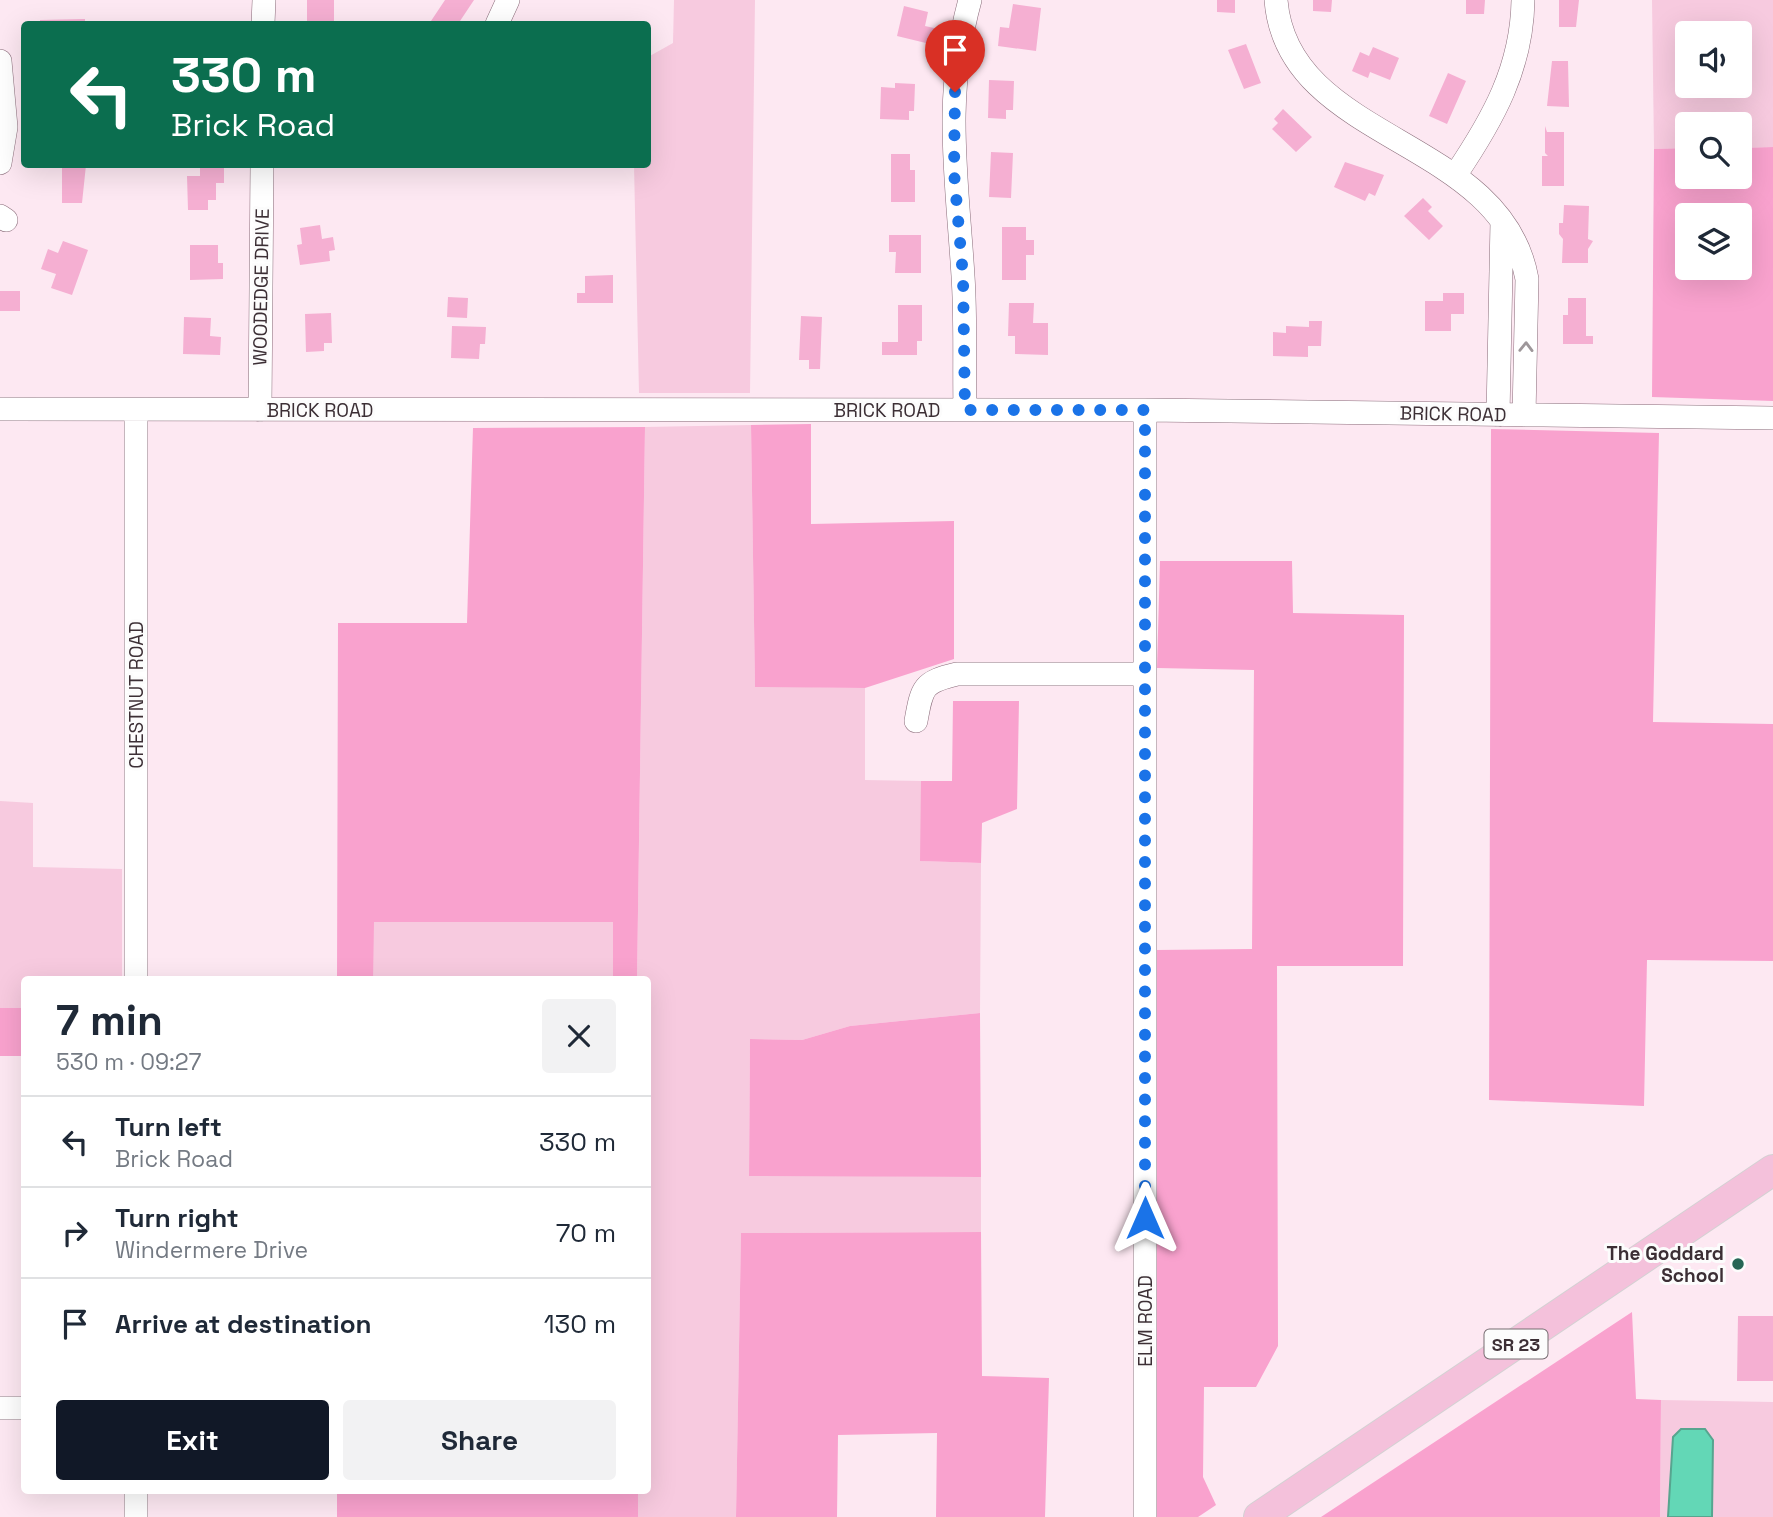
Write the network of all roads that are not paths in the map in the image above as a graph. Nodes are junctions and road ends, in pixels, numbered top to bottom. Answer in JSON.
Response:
{"nodes":[{"id":1,"x":264,"y":0,"type":"edge"},
{"id":2,"x":508,"y":0,"type":"edge"},
{"id":3,"x":970,"y":0,"type":"edge"},
{"id":4,"x":1276,"y":0,"type":"edge"},
{"id":5,"x":1523,"y":0,"type":"edge"},
{"id":6,"x":263,"y":21,"type":"edge"},
{"id":7,"x":499,"y":21,"type":"edge"},
{"id":8,"x":0,"y":61,"type":"edge"},
{"id":9,"x":0,"y":163,"type":"edge"},
{"id":10,"x":262,"y":168,"type":"edge"},
{"id":11,"x":1455,"y":174,"type":"junction"},
{"id":12,"x":1502,"y":222,"type":"junction"},
{"id":13,"x":0,"y":409,"type":"edge"},
{"id":14,"x":136,"y":410,"type":"junction"},
{"id":15,"x":260,"y":410,"type":"junction"},
{"id":16,"x":965,"y":410,"type":"junction"},
{"id":17,"x":1145,"y":410,"type":"junction"},
{"id":18,"x":1498,"y":415,"type":"junction"},
{"id":19,"x":1524,"y":415,"type":"junction"},
{"id":20,"x":1773,"y":418,"type":"edge"},
{"id":21,"x":1145,"y":674,"type":"junction"},
{"id":22,"x":916,"y":721,"type":"dead end"},
{"id":23,"x":136,"y":976,"type":"edge"},
{"id":24,"x":1773,"y":1170,"type":"edge"},
{"id":25,"x":0,"y":1408,"type":"edge"},
{"id":26,"x":21,"y":1408,"type":"edge"},
{"id":27,"x":136,"y":1494,"type":"edge"},
{"id":28,"x":136,"y":1517,"type":"edge"},
{"id":29,"x":1145,"y":1517,"type":"edge"},
{"id":30,"x":1259,"y":1517,"type":"edge"}],
"edges":[{"from":1,"to":6,"type":"street"},
{"from":2,"to":7,"type":"street"},
{"from":3,"to":16,"type":"street"},
{"from":4,"to":11,"type":"street"},
{"from":5,"to":11,"type":"street"},
{"from":8,"to":9,"type":"street"},
{"from":10,"to":15,"type":"street","name":"WOODEDGE DRIVE"},
{"from":11,"to":12,"type":"street"},
{"from":12,"to":18,"type":"street"},
{"from":19,"to":12,"type":"street","one_way":true},
{"from":13,"to":14,"type":"street","name":"BRICK ROAD"},
{"from":14,"to":15,"type":"street","name":"BRICK ROAD"},
{"from":14,"to":23,"type":"street","name":"CHESTNUT ROAD"},
{"from":15,"to":16,"type":"street","name":"BRICK ROAD"},
{"from":16,"to":17,"type":"street","name":"BRICK ROAD"},
{"from":17,"to":18,"type":"street","name":"BRICK ROAD"},
{"from":17,"to":21,"type":"street","name":"ELM ROAD"},
{"from":18,"to":19,"type":"street","name":"BRICK ROAD"},
{"from":19,"to":20,"type":"street","name":"BRICK ROAD"},
{"from":21,"to":22,"type":"street"},
{"from":21,"to":29,"type":"street","name":"ELM ROAD"},
{"from":24,"to":30,"type":"main road","number":"SR 23"},
{"from":25,"to":26,"type":"street"},
{"from":27,"to":28,"type":"street"}]}
